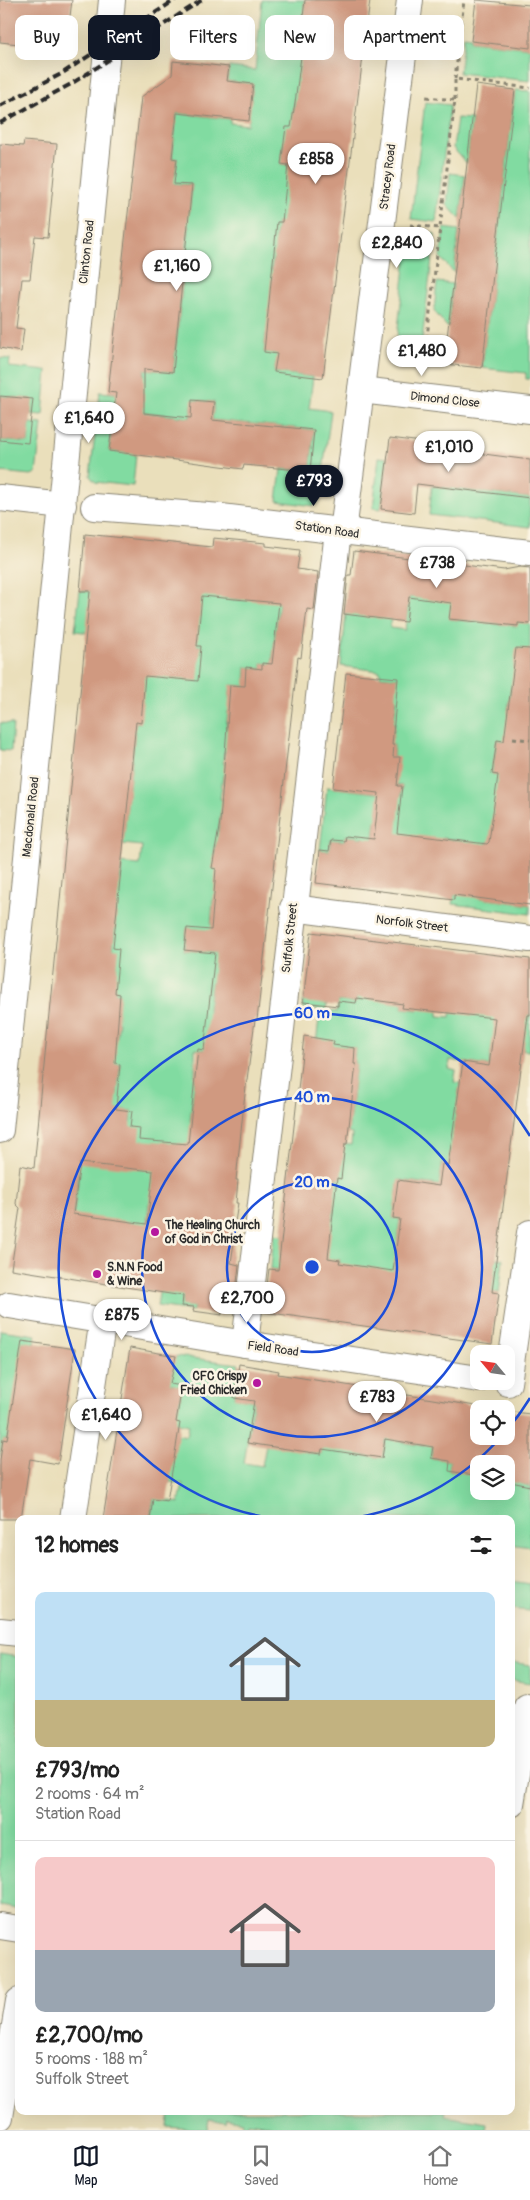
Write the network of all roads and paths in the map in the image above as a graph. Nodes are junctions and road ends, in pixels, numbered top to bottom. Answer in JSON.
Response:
{"nodes":[{"id":1,"x":112,"y":0,"type":"edge"},
{"id":2,"x":410,"y":0,"type":"edge"},
{"id":3,"x":464,"y":0,"type":"edge"},
{"id":4,"x":455,"y":79,"type":"junction"},
{"id":5,"x":530,"y":88,"type":"edge"},
{"id":6,"x":418,"y":96,"type":"dead end"},
{"id":7,"x":455,"y":100,"type":"junction"},
{"id":8,"x":403,"y":224,"type":"dead end"},
{"id":9,"x":440,"y":228,"type":"junction"},
{"id":10,"x":388,"y":349,"type":"dead end"},
{"id":11,"x":361,"y":390,"type":"junction"},
{"id":12,"x":530,"y":410,"type":"edge"},
{"id":13,"x":0,"y":498,"type":"edge"},
{"id":14,"x":63,"y":505,"type":"junction"},
{"id":15,"x":94,"y":507,"type":"dead end"},
{"id":16,"x":340,"y":531,"type":"junction"},
{"id":17,"x":530,"y":553,"type":"edge"},
{"id":18,"x":513,"y":738,"type":"dead end"},
{"id":19,"x":530,"y":740,"type":"edge"},
{"id":20,"x":293,"y":908,"type":"junction"},
{"id":21,"x":530,"y":939,"type":"edge"},
{"id":22,"x":0,"y":1130,"type":"edge"},
{"id":23,"x":530,"y":1233,"type":"edge"},
{"id":24,"x":9,"y":1304,"type":"dead end"},
{"id":25,"x":103,"y":1319,"type":"junction"},
{"id":26,"x":244,"y":1344,"type":"junction"},
{"id":27,"x":515,"y":1352,"type":"edge"},
{"id":28,"x":470,"y":1378,"type":"edge"},
{"id":29,"x":74,"y":1515,"type":"edge"},
{"id":30,"x":0,"y":1631,"type":"edge"},
{"id":31,"x":15,"y":1633,"type":"edge"},
{"id":32,"x":523,"y":1707,"type":"edge"},
{"id":33,"x":515,"y":1772,"type":"edge"},
{"id":34,"x":0,"y":1926,"type":"edge"},
{"id":35,"x":15,"y":1928,"type":"edge"},
{"id":36,"x":15,"y":2025,"type":"edge"},
{"id":37,"x":0,"y":2117,"type":"edge"}],
"edges":[{"from":1,"to":14,"type":"street","name":"Clinton Road"},
{"from":2,"to":11,"type":"street","name":"Stracey Road"},
{"from":3,"to":4,"type":"path"},
{"from":4,"to":5,"type":"path"},
{"from":4,"to":7,"type":"path"},
{"from":6,"to":7,"type":"path"},
{"from":7,"to":9,"type":"path"},
{"from":8,"to":9,"type":"path"},
{"from":9,"to":10,"type":"path"},
{"from":11,"to":12,"type":"street","name":"Dimond Close"},
{"from":11,"to":16,"type":"street","name":"Stracey Road"},
{"from":13,"to":14,"type":"street"},
{"from":14,"to":22,"type":"street","name":"Macdonald Road"},
{"from":15,"to":16,"type":"street","name":"Station Road"},
{"from":16,"to":17,"type":"street","name":"Station Road"},
{"from":16,"to":20,"type":"street","name":"Suffolk Street"},
{"from":18,"to":19,"type":"path"},
{"from":20,"to":21,"type":"street","name":"Norfolk Street"},
{"from":20,"to":26,"type":"street","name":"Suffolk Street"},
{"from":23,"to":27,"type":"street"},
{"from":24,"to":25,"type":"street","name":"Field Road"},
{"from":25,"to":26,"type":"street","name":"Field Road"},
{"from":25,"to":29,"type":"street"},
{"from":26,"to":28,"type":"street","name":"Field Road"},
{"from":30,"to":31,"type":"street"},
{"from":32,"to":33,"type":"street"},
{"from":34,"to":35,"type":"street"},
{"from":36,"to":37,"type":"street"}]}
